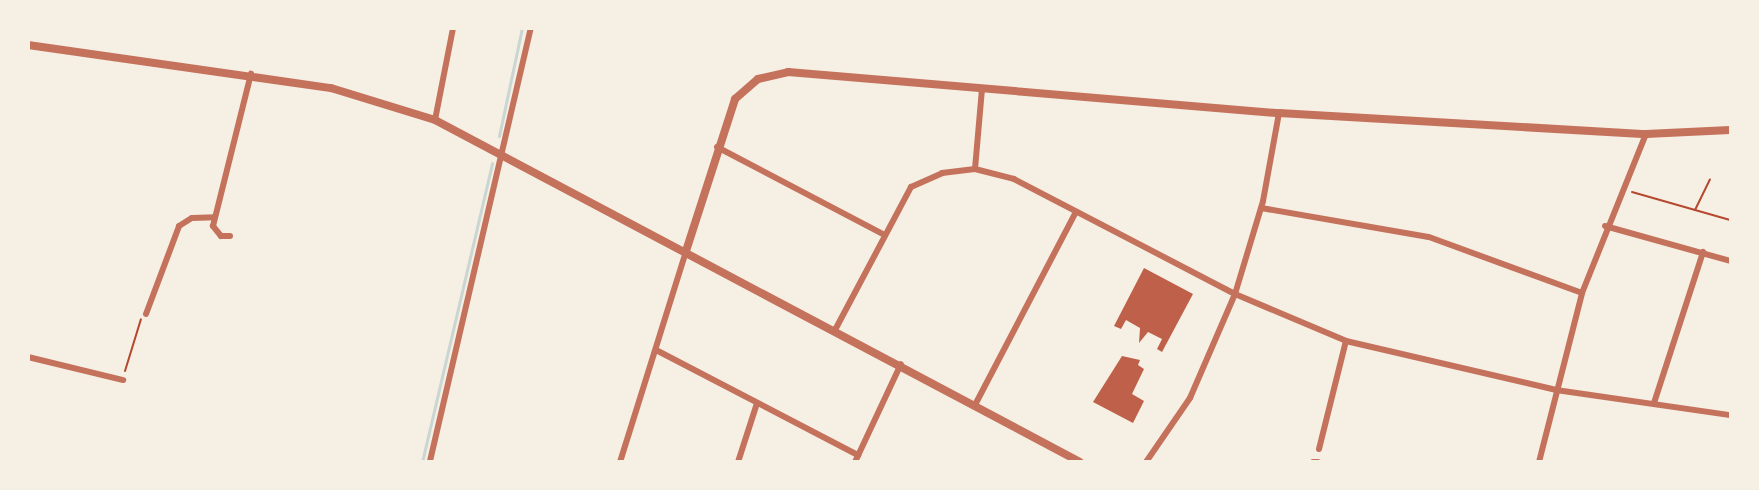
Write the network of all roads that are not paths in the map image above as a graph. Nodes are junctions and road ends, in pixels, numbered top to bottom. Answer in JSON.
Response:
{"nodes":[{"id":1,"x":453,"y":28,"type":"edge"},
{"id":2,"x":531,"y":28,"type":"edge"},
{"id":3,"x":28,"y":45,"type":"edge"},
{"id":4,"x":251,"y":74,"type":"junction"},
{"id":5,"x":982,"y":89,"type":"junction"},
{"id":6,"x":1279,"y":112,"type":"junction"},
{"id":7,"x":435,"y":120,"type":"junction"},
{"id":8,"x":1731,"y":130,"type":"edge"},
{"id":9,"x":1646,"y":134,"type":"junction"},
{"id":10,"x":717,"y":147,"type":"junction"},
{"id":11,"x":502,"y":154,"type":"junction"},
{"id":12,"x":975,"y":169,"type":"junction"},
{"id":13,"x":1261,"y":208,"type":"junction"},
{"id":14,"x":1076,"y":212,"type":"junction"},
{"id":15,"x":215,"y":217,"type":"junction"},
{"id":16,"x":1605,"y":226,"type":"junction"},
{"id":17,"x":882,"y":234,"type":"junction"},
{"id":18,"x":230,"y":236,"type":"dead end"},
{"id":19,"x":686,"y":251,"type":"junction"},
{"id":20,"x":1703,"y":252,"type":"junction"},
{"id":21,"x":1731,"y":261,"type":"edge"},
{"id":22,"x":1582,"y":293,"type":"junction"},
{"id":23,"x":1234,"y":294,"type":"junction"},
{"id":24,"x":146,"y":315,"type":"road end"},
{"id":25,"x":835,"y":330,"type":"junction"},
{"id":26,"x":1346,"y":341,"type":"junction"},
{"id":27,"x":656,"y":350,"type":"junction"},
{"id":28,"x":28,"y":357,"type":"edge"},
{"id":29,"x":901,"y":364,"type":"junction"},
{"id":30,"x":123,"y":380,"type":"road end"},
{"id":31,"x":1556,"y":390,"type":"junction"},
{"id":32,"x":757,"y":403,"type":"junction"},
{"id":33,"x":976,"y":403,"type":"junction"},
{"id":34,"x":1654,"y":403,"type":"junction"},
{"id":35,"x":1731,"y":415,"type":"edge"},
{"id":36,"x":1319,"y":449,"type":"dead end"},
{"id":37,"x":856,"y":458,"type":"edge"},
{"id":38,"x":429,"y":461,"type":"edge"},
{"id":39,"x":621,"y":462,"type":"edge"},
{"id":40,"x":738,"y":462,"type":"edge"},
{"id":41,"x":1080,"y":462,"type":"edge"},
{"id":42,"x":1146,"y":462,"type":"edge"},
{"id":43,"x":1539,"y":462,"type":"edge"}],
"edges":[{"from":1,"to":7,"type":"street"},
{"from":2,"to":11,"type":"street"},
{"from":3,"to":4,"type":"street"},
{"from":4,"to":7,"type":"street"},
{"from":4,"to":15,"type":"street"},
{"from":5,"to":6,"type":"street"},
{"from":5,"to":10,"type":"street"},
{"from":5,"to":12,"type":"street"},
{"from":6,"to":9,"type":"street"},
{"from":6,"to":13,"type":"street"},
{"from":7,"to":11,"type":"street"},
{"from":8,"to":9,"type":"street"},
{"from":9,"to":16,"type":"street"},
{"from":10,"to":17,"type":"street"},
{"from":10,"to":19,"type":"street"},
{"from":11,"to":19,"type":"street"},
{"from":11,"to":38,"type":"street"},
{"from":12,"to":14,"type":"street"},
{"from":12,"to":17,"type":"street"},
{"from":13,"to":22,"type":"street"},
{"from":13,"to":23,"type":"street"},
{"from":14,"to":23,"type":"street"},
{"from":14,"to":33,"type":"street"},
{"from":15,"to":18,"type":"street"},
{"from":15,"to":24,"type":"street"},
{"from":16,"to":20,"type":"street"},
{"from":16,"to":22,"type":"street"},
{"from":17,"to":25,"type":"street"},
{"from":19,"to":25,"type":"street"},
{"from":19,"to":27,"type":"street"},
{"from":20,"to":21,"type":"street"},
{"from":20,"to":34,"type":"street"},
{"from":22,"to":31,"type":"street"},
{"from":23,"to":26,"type":"street"},
{"from":23,"to":42,"type":"street"},
{"from":25,"to":29,"type":"street"},
{"from":26,"to":31,"type":"street"},
{"from":26,"to":36,"type":"street"},
{"from":27,"to":32,"type":"street"},
{"from":27,"to":39,"type":"street"},
{"from":28,"to":30,"type":"street"},
{"from":29,"to":33,"type":"street"},
{"from":29,"to":37,"type":"street"},
{"from":31,"to":34,"type":"street"},
{"from":31,"to":43,"type":"street"},
{"from":32,"to":37,"type":"street"},
{"from":32,"to":40,"type":"street"},
{"from":33,"to":41,"type":"street"},
{"from":34,"to":35,"type":"street"}]}
